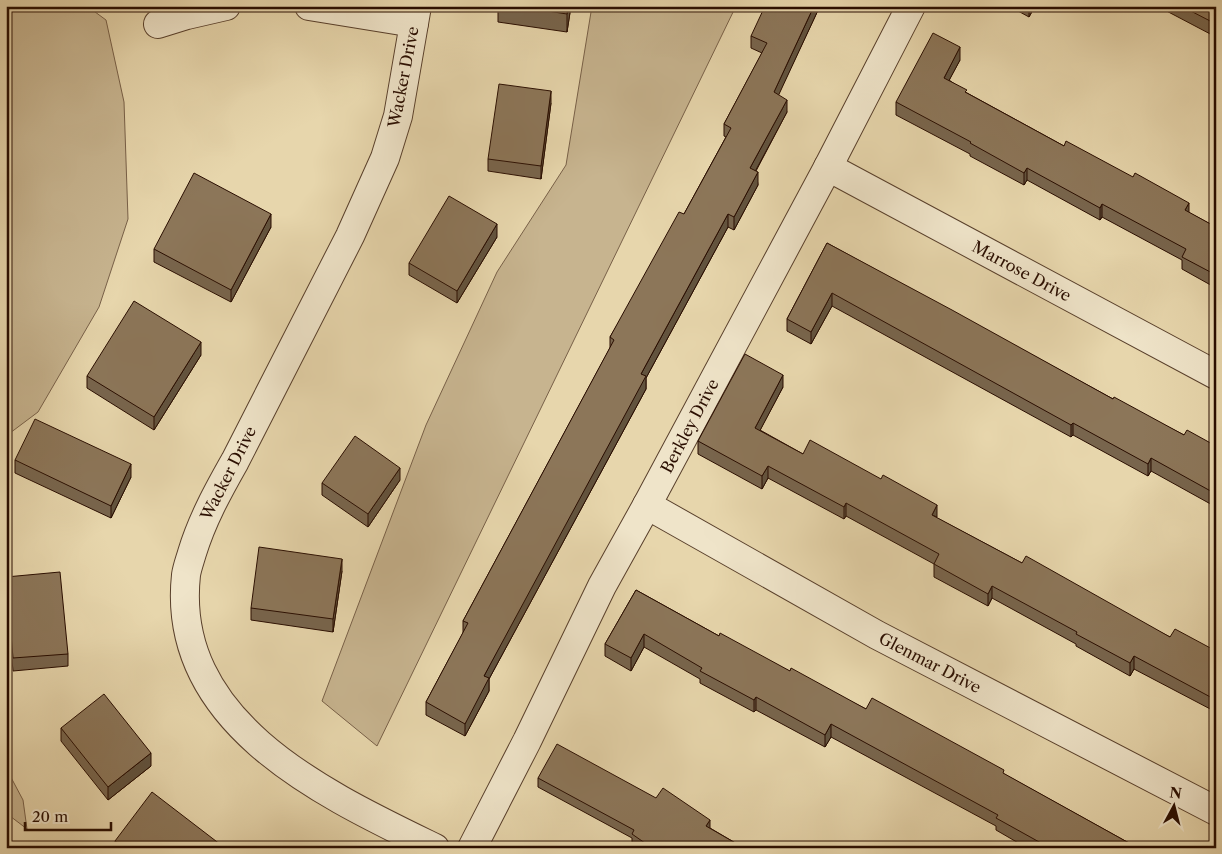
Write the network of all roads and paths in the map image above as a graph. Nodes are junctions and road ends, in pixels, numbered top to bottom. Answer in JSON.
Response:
{"nodes":[{"id":1,"x":226,"y":6,"type":"edge"},
{"id":2,"x":309,"y":6,"type":"edge"},
{"id":3,"x":911,"y":6,"type":"edge"},
{"id":4,"x":415,"y":15,"type":"edge"},
{"id":5,"x":158,"y":24,"type":"dead end"},
{"id":6,"x":828,"y":167,"type":"junction"},
{"id":7,"x":1216,"y":375,"type":"edge"},
{"id":8,"x":647,"y":506,"type":"junction"},
{"id":9,"x":1216,"y":811,"type":"edge"},
{"id":10,"x":435,"y":848,"type":"edge"},
{"id":11,"x":472,"y":848,"type":"edge"}],
"edges":[{"from":1,"to":5,"type":"street"},
{"from":2,"to":4,"type":"street"},
{"from":3,"to":6,"type":"street","name":"Berkley Drive"},
{"from":4,"to":10,"type":"street","name":"Wacker Drive"},
{"from":6,"to":7,"type":"street","name":"Marrose Drive"},
{"from":6,"to":8,"type":"street","name":"Berkley Drive"},
{"from":8,"to":9,"type":"street","name":"Glenmar Drive"},
{"from":8,"to":11,"type":"street","name":"Berkley Drive"}]}
